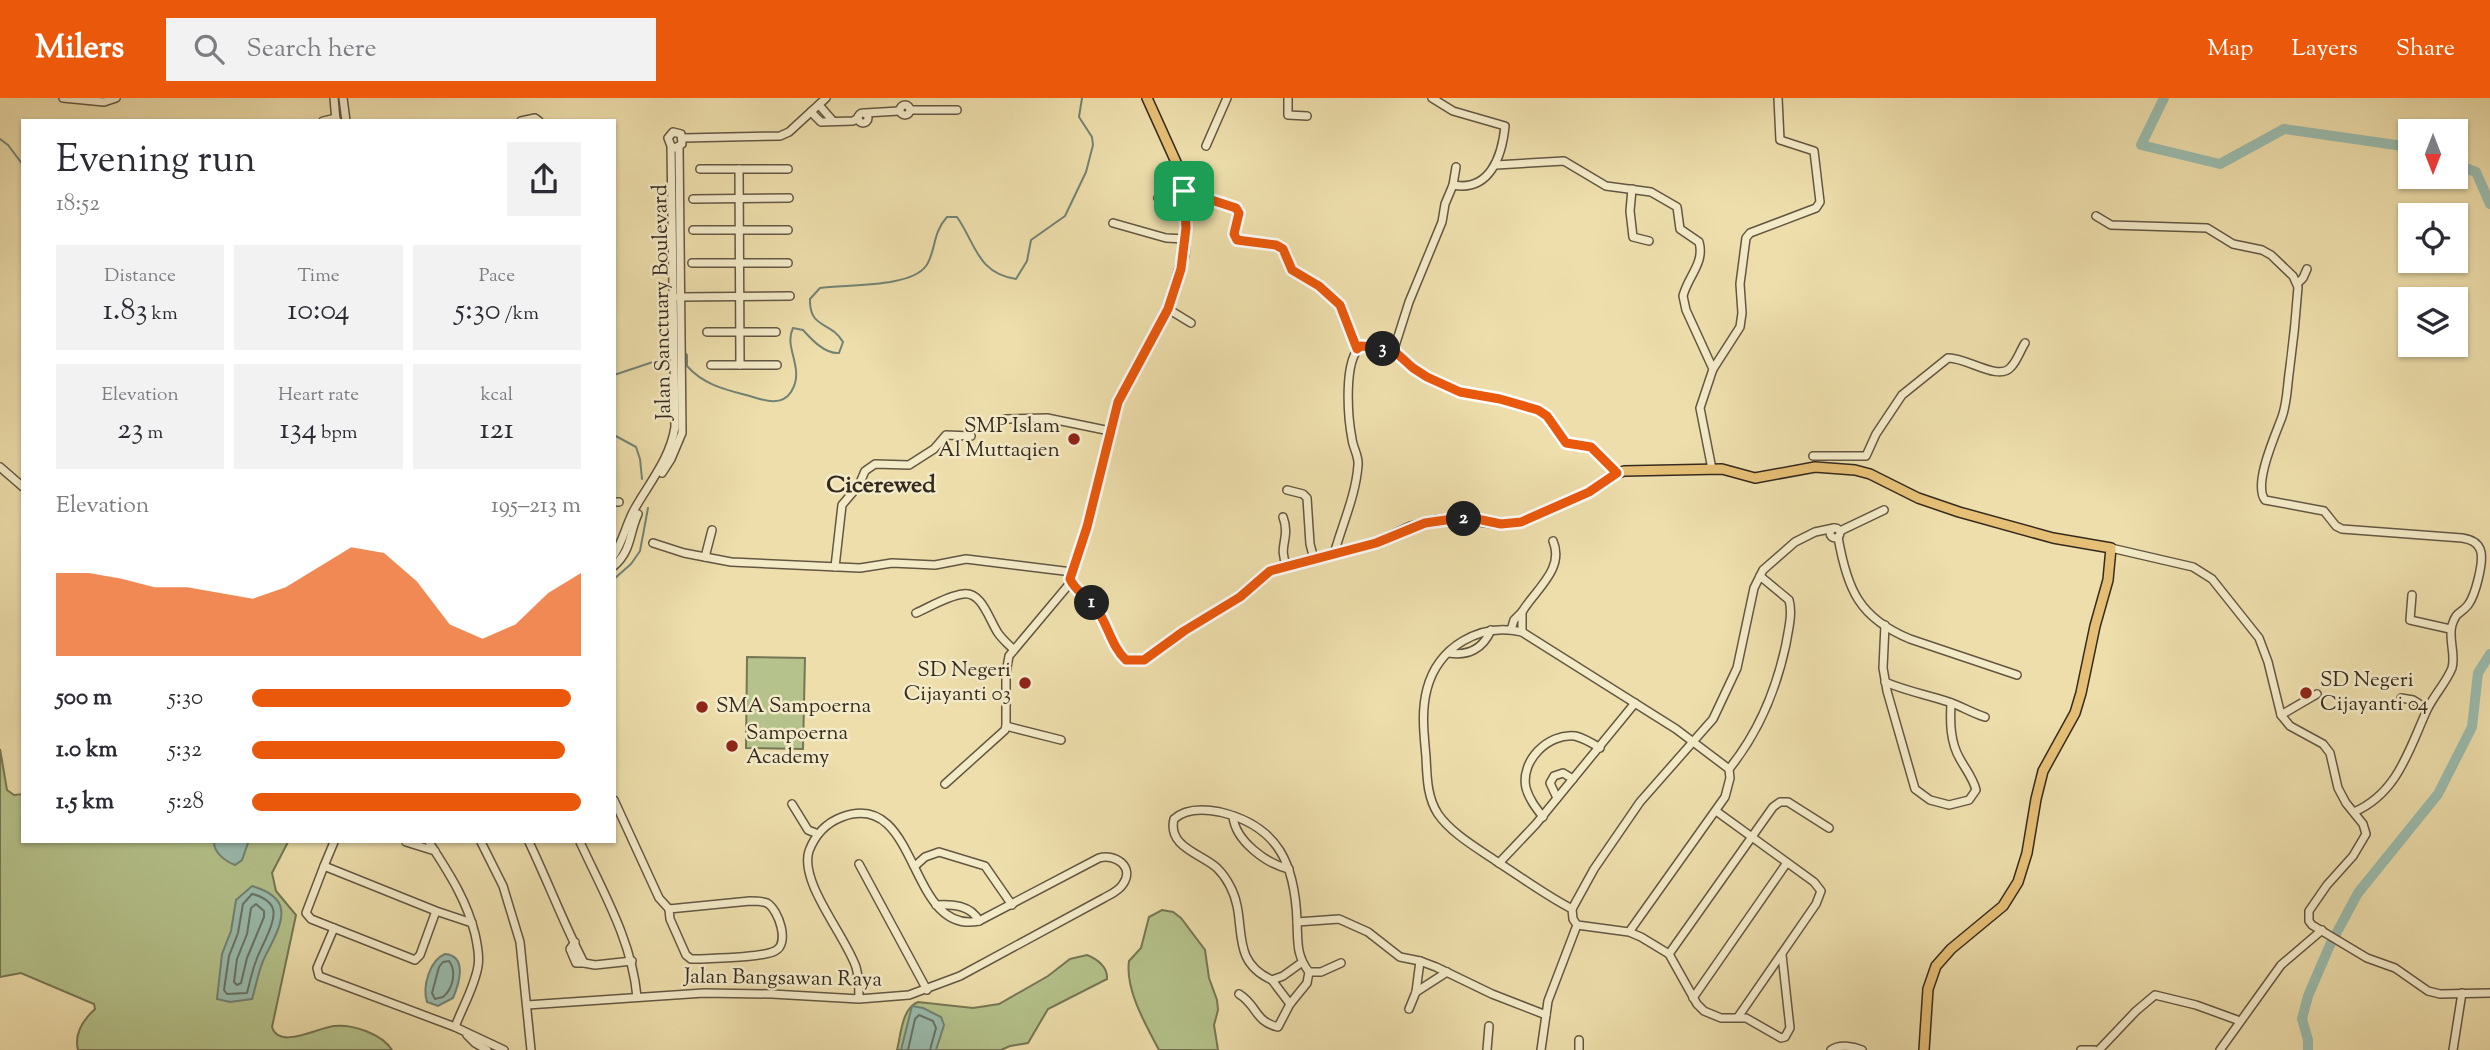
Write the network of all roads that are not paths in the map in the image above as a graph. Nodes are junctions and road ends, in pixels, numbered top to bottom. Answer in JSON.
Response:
{"nodes":[{"id":1,"x":63,"y":98,"type":"edge"},
{"id":2,"x":116,"y":98,"type":"edge"},
{"id":3,"x":334,"y":98,"type":"edge"},
{"id":4,"x":343,"y":98,"type":"edge"},
{"id":5,"x":826,"y":98,"type":"edge"},
{"id":6,"x":1147,"y":98,"type":"edge"},
{"id":7,"x":1227,"y":98,"type":"edge"},
{"id":8,"x":1288,"y":98,"type":"edge"},
{"id":9,"x":1432,"y":98,"type":"edge"},
{"id":10,"x":1778,"y":98,"type":"edge"},
{"id":11,"x":819,"y":105,"type":"junction"},
{"id":12,"x":957,"y":110,"type":"dead end"},
{"id":13,"x":811,"y":111,"type":"junction"},
{"id":14,"x":1307,"y":116,"type":"dead end"},
{"id":15,"x":336,"y":119,"type":"edge"},
{"id":16,"x":346,"y":119,"type":"edge"},
{"id":17,"x":833,"y":121,"type":"junction"},
{"id":18,"x":683,"y":138,"type":"junction"},
{"id":19,"x":675,"y":146,"type":"junction"},
{"id":20,"x":1206,"y":146,"type":"dead end"},
{"id":21,"x":1496,"y":165,"type":"junction"},
{"id":22,"x":1456,"y":167,"type":"dead end"},
{"id":23,"x":700,"y":169,"type":"dead end"},
{"id":24,"x":738,"y":169,"type":"junction"},
{"id":25,"x":788,"y":169,"type":"dead end"},
{"id":26,"x":1453,"y":185,"type":"junction"},
{"id":27,"x":1632,"y":189,"type":"junction"},
{"id":28,"x":1184,"y":191,"type":"junction"},
{"id":29,"x":739,"y":198,"type":"junction"},
{"id":30,"x":789,"y":198,"type":"dead end"},
{"id":31,"x":1158,"y":198,"type":"dead end"},
{"id":32,"x":693,"y":199,"type":"dead end"},
{"id":33,"x":2096,"y":216,"type":"dead end"},
{"id":34,"x":1113,"y":223,"type":"dead end"},
{"id":35,"x":693,"y":230,"type":"dead end"},
{"id":36,"x":739,"y":230,"type":"junction"},
{"id":37,"x":788,"y":230,"type":"dead end"},
{"id":38,"x":1185,"y":239,"type":"junction"},
{"id":39,"x":1649,"y":241,"type":"dead end"},
{"id":40,"x":692,"y":263,"type":"dead end"},
{"id":41,"x":739,"y":263,"type":"junction"},
{"id":42,"x":788,"y":263,"type":"dead end"},
{"id":43,"x":2306,"y":269,"type":"dead end"},
{"id":44,"x":2298,"y":283,"type":"junction"},
{"id":45,"x":790,"y":296,"type":"dead end"},
{"id":46,"x":678,"y":297,"type":"junction"},
{"id":47,"x":739,"y":297,"type":"junction"},
{"id":48,"x":1168,"y":309,"type":"junction"},
{"id":49,"x":1191,"y":323,"type":"dead end"},
{"id":50,"x":707,"y":332,"type":"dead end"},
{"id":51,"x":740,"y":332,"type":"junction"},
{"id":52,"x":776,"y":332,"type":"dead end"},
{"id":53,"x":2025,"y":343,"type":"dead end"},
{"id":54,"x":1357,"y":349,"type":"junction"},
{"id":55,"x":1392,"y":349,"type":"junction"},
{"id":56,"x":710,"y":365,"type":"dead end"},
{"id":57,"x":740,"y":365,"type":"junction"},
{"id":58,"x":777,"y":365,"type":"dead end"},
{"id":59,"x":1713,"y":369,"type":"junction"},
{"id":60,"x":678,"y":384,"type":"junction"},
{"id":61,"x":995,"y":422,"type":"dead end"},
{"id":62,"x":1110,"y":430,"type":"junction"},
{"id":63,"x":971,"y":436,"type":"dead end"},
{"id":64,"x":1813,"y":456,"type":"dead end"},
{"id":65,"x":0,"y":467,"type":"edge"},
{"id":66,"x":1712,"y":469,"type":"junction"},
{"id":67,"x":1617,"y":473,"type":"junction"},
{"id":68,"x":21,"y":485,"type":"edge"},
{"id":69,"x":1287,"y":490,"type":"dead end"},
{"id":70,"x":1884,"y":510,"type":"dead end"},
{"id":71,"x":1283,"y":517,"type":"dead end"},
{"id":72,"x":712,"y":530,"type":"dead end"},
{"id":73,"x":1837,"y":532,"type":"junction"},
{"id":74,"x":1553,"y":541,"type":"dead end"},
{"id":75,"x":653,"y":543,"type":"dead end"},
{"id":76,"x":2111,"y":548,"type":"junction"},
{"id":77,"x":616,"y":552,"type":"edge"},
{"id":78,"x":1334,"y":554,"type":"junction"},
{"id":79,"x":705,"y":557,"type":"junction"},
{"id":80,"x":1314,"y":559,"type":"junction"},
{"id":81,"x":616,"y":564,"type":"edge"},
{"id":82,"x":835,"y":566,"type":"junction"},
{"id":83,"x":1287,"y":566,"type":"junction"},
{"id":84,"x":1760,"y":576,"type":"junction"},
{"id":85,"x":1072,"y":577,"type":"junction"},
{"id":86,"x":2412,"y":595,"type":"dead end"},
{"id":87,"x":1522,"y":612,"type":"junction"},
{"id":88,"x":916,"y":613,"type":"dead end"},
{"id":89,"x":1885,"y":625,"type":"junction"},
{"id":90,"x":1511,"y":629,"type":"junction"},
{"id":91,"x":2450,"y":629,"type":"junction"},
{"id":92,"x":1491,"y":630,"type":"junction"},
{"id":93,"x":1522,"y":632,"type":"junction"},
{"id":94,"x":1013,"y":649,"type":"junction"},
{"id":95,"x":1448,"y":653,"type":"junction"},
{"id":96,"x":2017,"y":675,"type":"dead end"},
{"id":97,"x":1885,"y":682,"type":"junction"},
{"id":98,"x":2317,"y":694,"type":"dead end"},
{"id":99,"x":2401,"y":698,"type":"dead end"},
{"id":100,"x":1635,"y":703,"type":"junction"},
{"id":101,"x":1951,"y":703,"type":"junction"},
{"id":102,"x":2427,"y":709,"type":"junction"},
{"id":103,"x":2281,"y":715,"type":"junction"},
{"id":104,"x":1985,"y":717,"type":"dead end"},
{"id":105,"x":1006,"y":726,"type":"junction"},
{"id":106,"x":1062,"y":740,"type":"dead end"},
{"id":107,"x":1694,"y":742,"type":"junction"},
{"id":108,"x":1600,"y":748,"type":"junction"},
{"id":109,"x":1729,"y":769,"type":"junction"},
{"id":110,"x":1573,"y":779,"type":"junction"},
{"id":111,"x":945,"y":784,"type":"dead end"},
{"id":112,"x":1557,"y":798,"type":"junction"},
{"id":113,"x":616,"y":804,"type":"edge"},
{"id":114,"x":792,"y":804,"type":"dead end"},
{"id":115,"x":1716,"y":811,"type":"junction"},
{"id":116,"x":2354,"y":812,"type":"junction"},
{"id":117,"x":1233,"y":816,"type":"junction"},
{"id":118,"x":1543,"y":817,"type":"junction"},
{"id":119,"x":1829,"y":828,"type":"dead end"},
{"id":120,"x":818,"y":834,"type":"junction"},
{"id":121,"x":1751,"y":837,"type":"junction"},
{"id":122,"x":334,"y":843,"type":"edge"},
{"id":123,"x":409,"y":843,"type":"edge"},
{"id":124,"x":430,"y":843,"type":"edge"},
{"id":125,"x":482,"y":843,"type":"edge"},
{"id":126,"x":529,"y":843,"type":"edge"},
{"id":127,"x":580,"y":843,"type":"edge"},
{"id":128,"x":435,"y":851,"type":"junction"},
{"id":129,"x":1499,"y":863,"type":"junction"},
{"id":130,"x":859,"y":864,"type":"dead end"},
{"id":131,"x":1786,"y":864,"type":"junction"},
{"id":132,"x":324,"y":866,"type":"junction"},
{"id":133,"x":915,"y":866,"type":"junction"},
{"id":134,"x":1289,"y":869,"type":"junction"},
{"id":135,"x":936,"y":905,"type":"junction"},
{"id":136,"x":1012,"y":905,"type":"junction"},
{"id":137,"x":669,"y":909,"type":"junction"},
{"id":138,"x":1572,"y":909,"type":"junction"},
{"id":139,"x":436,"y":911,"type":"junction"},
{"id":140,"x":979,"y":922,"type":"junction"},
{"id":141,"x":1297,"y":922,"type":"junction"},
{"id":142,"x":472,"y":923,"type":"junction"},
{"id":143,"x":1577,"y":925,"type":"junction"},
{"id":144,"x":334,"y":928,"type":"junction"},
{"id":145,"x":1629,"y":932,"type":"junction"},
{"id":146,"x":2325,"y":932,"type":"junction"},
{"id":147,"x":1669,"y":954,"type":"junction"},
{"id":148,"x":1782,"y":955,"type":"junction"},
{"id":149,"x":632,"y":961,"type":"junction"},
{"id":150,"x":1420,"y":961,"type":"junction"},
{"id":151,"x":1301,"y":963,"type":"junction"},
{"id":152,"x":1341,"y":963,"type":"dead end"},
{"id":153,"x":1309,"y":972,"type":"junction"},
{"id":154,"x":1447,"y":972,"type":"junction"},
{"id":155,"x":1272,"y":980,"type":"junction"},
{"id":156,"x":927,"y":990,"type":"junction"},
{"id":157,"x":1416,"y":992,"type":"junction"},
{"id":158,"x":2462,"y":993,"type":"junction"},
{"id":159,"x":2490,"y":993,"type":"edge"},
{"id":160,"x":1239,"y":994,"type":"dead end"},
{"id":161,"x":637,"y":997,"type":"junction"},
{"id":162,"x":1693,"y":998,"type":"junction"},
{"id":163,"x":859,"y":999,"type":"junction"},
{"id":164,"x":1290,"y":1004,"type":"junction"},
{"id":165,"x":527,"y":1005,"type":"junction"},
{"id":166,"x":1409,"y":1009,"type":"dead end"},
{"id":167,"x":1546,"y":1015,"type":"junction"},
{"id":168,"x":1738,"y":1017,"type":"junction"},
{"id":169,"x":2240,"y":1021,"type":"junction"},
{"id":170,"x":1489,"y":1026,"type":"dead end"},
{"id":171,"x":455,"y":1027,"type":"junction"},
{"id":172,"x":467,"y":1034,"type":"junction"},
{"id":173,"x":1579,"y":1040,"type":"dead end"},
{"id":174,"x":502,"y":1049,"type":"edge"},
{"id":175,"x":487,"y":1050,"type":"edge"},
{"id":176,"x":531,"y":1050,"type":"edge"},
{"id":177,"x":1487,"y":1050,"type":"edge"},
{"id":178,"x":1541,"y":1050,"type":"edge"},
{"id":179,"x":1579,"y":1050,"type":"edge"},
{"id":180,"x":1831,"y":1050,"type":"edge"},
{"id":181,"x":1862,"y":1050,"type":"edge"},
{"id":182,"x":1924,"y":1050,"type":"edge"},
{"id":183,"x":2081,"y":1050,"type":"edge"},
{"id":184,"x":2096,"y":1050,"type":"edge"},
{"id":185,"x":2220,"y":1050,"type":"edge"},
{"id":186,"x":2453,"y":1050,"type":"edge"}],
"edges":[{"from":1,"to":2,"type":"street"},
{"from":3,"to":15,"type":"street"},
{"from":4,"to":16,"type":"street"},
{"from":5,"to":11,"type":"street"},
{"from":6,"to":28,"type":"main road"},
{"from":7,"to":20,"type":"street"},
{"from":8,"to":14,"type":"street"},
{"from":9,"to":21,"type":"street"},
{"from":10,"to":59,"type":"street"},
{"from":11,"to":13,"type":"street"},
{"from":11,"to":17,"type":"street"},
{"from":12,"to":17,"type":"street"},
{"from":13,"to":17,"type":"street"},
{"from":13,"to":18,"type":"street"},
{"from":18,"to":19,"type":"street"},
{"from":18,"to":19,"type":"street"},
{"from":19,"to":46,"type":"street","name":"Jalan Sanctuary Boulevard"},
{"from":21,"to":26,"type":"street"},
{"from":21,"to":27,"type":"street"},
{"from":22,"to":26,"type":"street"},
{"from":23,"to":24,"type":"street"},
{"from":24,"to":25,"type":"street"},
{"from":24,"to":29,"type":"street"},
{"from":26,"to":55,"type":"street"},
{"from":27,"to":39,"type":"street"},
{"from":27,"to":59,"type":"street"},
{"from":28,"to":31,"type":"street"},
{"from":28,"to":38,"type":"main road"},
{"from":28,"to":54,"type":"street"},
{"from":29,"to":30,"type":"street"},
{"from":29,"to":32,"type":"street"},
{"from":29,"to":36,"type":"street"},
{"from":33,"to":44,"type":"street"},
{"from":34,"to":38,"type":"street"},
{"from":35,"to":36,"type":"street"},
{"from":36,"to":37,"type":"street"},
{"from":36,"to":41,"type":"street"},
{"from":38,"to":48,"type":"main road"},
{"from":40,"to":41,"type":"street"},
{"from":41,"to":42,"type":"street"},
{"from":41,"to":47,"type":"street"},
{"from":43,"to":44,"type":"street"},
{"from":44,"to":91,"type":"street"},
{"from":45,"to":47,"type":"street"},
{"from":46,"to":47,"type":"street"},
{"from":46,"to":60,"type":"street","name":"Jalan Sanctuary Boulevard"},
{"from":47,"to":51,"type":"street"},
{"from":48,"to":49,"type":"street"},
{"from":48,"to":62,"type":"main road"},
{"from":50,"to":51,"type":"street"},
{"from":51,"to":52,"type":"street"},
{"from":51,"to":57,"type":"street"},
{"from":53,"to":64,"type":"street"},
{"from":54,"to":55,"type":"street"},
{"from":54,"to":78,"type":"street"},
{"from":55,"to":67,"type":"street"},
{"from":56,"to":57,"type":"street"},
{"from":57,"to":58,"type":"street"},
{"from":59,"to":66,"type":"street"},
{"from":60,"to":77,"type":"street","name":"Jalan Sanctuary Boulevard"},
{"from":60,"to":81,"type":"street","name":"Jalan Sanctuary Boulevard"},
{"from":61,"to":62,"type":"street"},
{"from":62,"to":85,"type":"main road"},
{"from":63,"to":82,"type":"street"},
{"from":65,"to":68,"type":"street"},
{"from":66,"to":67,"type":"main road"},
{"from":66,"to":76,"type":"main road"},
{"from":67,"to":78,"type":"main road"},
{"from":69,"to":80,"type":"street"},
{"from":70,"to":73,"type":"street"},
{"from":71,"to":83,"type":"street"},
{"from":72,"to":79,"type":"street"},
{"from":73,"to":84,"type":"street"},
{"from":73,"to":89,"type":"street"},
{"from":74,"to":87,"type":"street"},
{"from":75,"to":79,"type":"street"},
{"from":76,"to":103,"type":"street"},
{"from":76,"to":182,"type":"main road"},
{"from":78,"to":80,"type":"main road"},
{"from":79,"to":82,"type":"street"},
{"from":80,"to":83,"type":"main road"},
{"from":82,"to":85,"type":"street"},
{"from":83,"to":85,"type":"main road"},
{"from":84,"to":107,"type":"street"},
{"from":84,"to":109,"type":"street"},
{"from":85,"to":94,"type":"street"},
{"from":86,"to":91,"type":"street"},
{"from":87,"to":90,"type":"street"},
{"from":87,"to":93,"type":"street"},
{"from":88,"to":94,"type":"street"},
{"from":89,"to":96,"type":"street"},
{"from":89,"to":97,"type":"street"},
{"from":90,"to":92,"type":"street"},
{"from":90,"to":93,"type":"street"},
{"from":91,"to":102,"type":"street"},
{"from":92,"to":95,"type":"street"},
{"from":92,"to":95,"type":"street"},
{"from":93,"to":100,"type":"street"},
{"from":94,"to":105,"type":"street"},
{"from":95,"to":129,"type":"street"},
{"from":97,"to":101,"type":"street"},
{"from":97,"to":101,"type":"street"},
{"from":98,"to":103,"type":"street"},
{"from":99,"to":102,"type":"street"},
{"from":100,"to":107,"type":"street"},
{"from":100,"to":108,"type":"street"},
{"from":101,"to":104,"type":"street"},
{"from":102,"to":116,"type":"street"},
{"from":103,"to":116,"type":"street"},
{"from":105,"to":106,"type":"street"},
{"from":105,"to":111,"type":"street"},
{"from":107,"to":109,"type":"street"},
{"from":107,"to":138,"type":"street"},
{"from":108,"to":110,"type":"street"},
{"from":108,"to":118,"type":"street"},
{"from":109,"to":115,"type":"street"},
{"from":110,"to":112,"type":"street"},
{"from":110,"to":112,"type":"street"},
{"from":112,"to":118,"type":"street"},
{"from":113,"to":137,"type":"street"},
{"from":114,"to":120,"type":"street"},
{"from":115,"to":121,"type":"street"},
{"from":115,"to":145,"type":"street"},
{"from":116,"to":146,"type":"street"},
{"from":117,"to":134,"type":"street"},
{"from":117,"to":134,"type":"street"},
{"from":117,"to":155,"type":"street"},
{"from":118,"to":129,"type":"street"},
{"from":119,"to":121,"type":"street"},
{"from":120,"to":133,"type":"street"},
{"from":120,"to":163,"type":"street"},
{"from":121,"to":131,"type":"street"},
{"from":121,"to":147,"type":"street"},
{"from":122,"to":132,"type":"street"},
{"from":123,"to":128,"type":"street"},
{"from":124,"to":128,"type":"street"},
{"from":125,"to":165,"type":"street"},
{"from":126,"to":149,"type":"street"},
{"from":127,"to":149,"type":"street"},
{"from":128,"to":142,"type":"street"},
{"from":129,"to":138,"type":"street"},
{"from":130,"to":156,"type":"street"},
{"from":131,"to":148,"type":"street"},
{"from":131,"to":162,"type":"street"},
{"from":132,"to":139,"type":"street"},
{"from":132,"to":144,"type":"street"},
{"from":133,"to":135,"type":"street"},
{"from":133,"to":136,"type":"street"},
{"from":134,"to":141,"type":"street"},
{"from":135,"to":140,"type":"street"},
{"from":135,"to":140,"type":"street"},
{"from":136,"to":140,"type":"street"},
{"from":136,"to":156,"type":"street","name":"Jalan Bangsawan Raya"},
{"from":137,"to":137,"type":"street"},
{"from":138,"to":143,"type":"street"},
{"from":139,"to":142,"type":"street"},
{"from":139,"to":144,"type":"street"},
{"from":141,"to":150,"type":"street"},
{"from":141,"to":151,"type":"street"},
{"from":142,"to":171,"type":"street"},
{"from":143,"to":145,"type":"street"},
{"from":143,"to":167,"type":"street"},
{"from":144,"to":171,"type":"street"},
{"from":145,"to":147,"type":"street"},
{"from":146,"to":158,"type":"street"},
{"from":146,"to":169,"type":"street"},
{"from":147,"to":162,"type":"street"},
{"from":148,"to":168,"type":"street"},
{"from":148,"to":168,"type":"street"},
{"from":149,"to":161,"type":"street"},
{"from":150,"to":154,"type":"street"},
{"from":150,"to":157,"type":"street"},
{"from":151,"to":153,"type":"street"},
{"from":151,"to":155,"type":"street"},
{"from":152,"to":153,"type":"street"},
{"from":153,"to":164,"type":"street"},
{"from":154,"to":157,"type":"street"},
{"from":154,"to":167,"type":"street"},
{"from":155,"to":164,"type":"street"},
{"from":156,"to":163,"type":"street","name":"Jalan Bangsawan Raya"},
{"from":157,"to":166,"type":"street"},
{"from":158,"to":159,"type":"street"},
{"from":158,"to":186,"type":"street"},
{"from":160,"to":164,"type":"street"},
{"from":161,"to":163,"type":"street","name":"Jalan Bangsawan Raya"},
{"from":161,"to":165,"type":"street","name":"Jalan Bangsawan Raya"},
{"from":162,"to":168,"type":"street"},
{"from":165,"to":176,"type":"street"},
{"from":167,"to":178,"type":"street"},
{"from":169,"to":184,"type":"street"},
{"from":169,"to":185,"type":"street"},
{"from":170,"to":177,"type":"street"},
{"from":171,"to":172,"type":"street"},
{"from":172,"to":174,"type":"street"},
{"from":172,"to":175,"type":"street"},
{"from":173,"to":179,"type":"street"},
{"from":180,"to":181,"type":"street"},
{"from":183,"to":184,"type":"street"}]}
